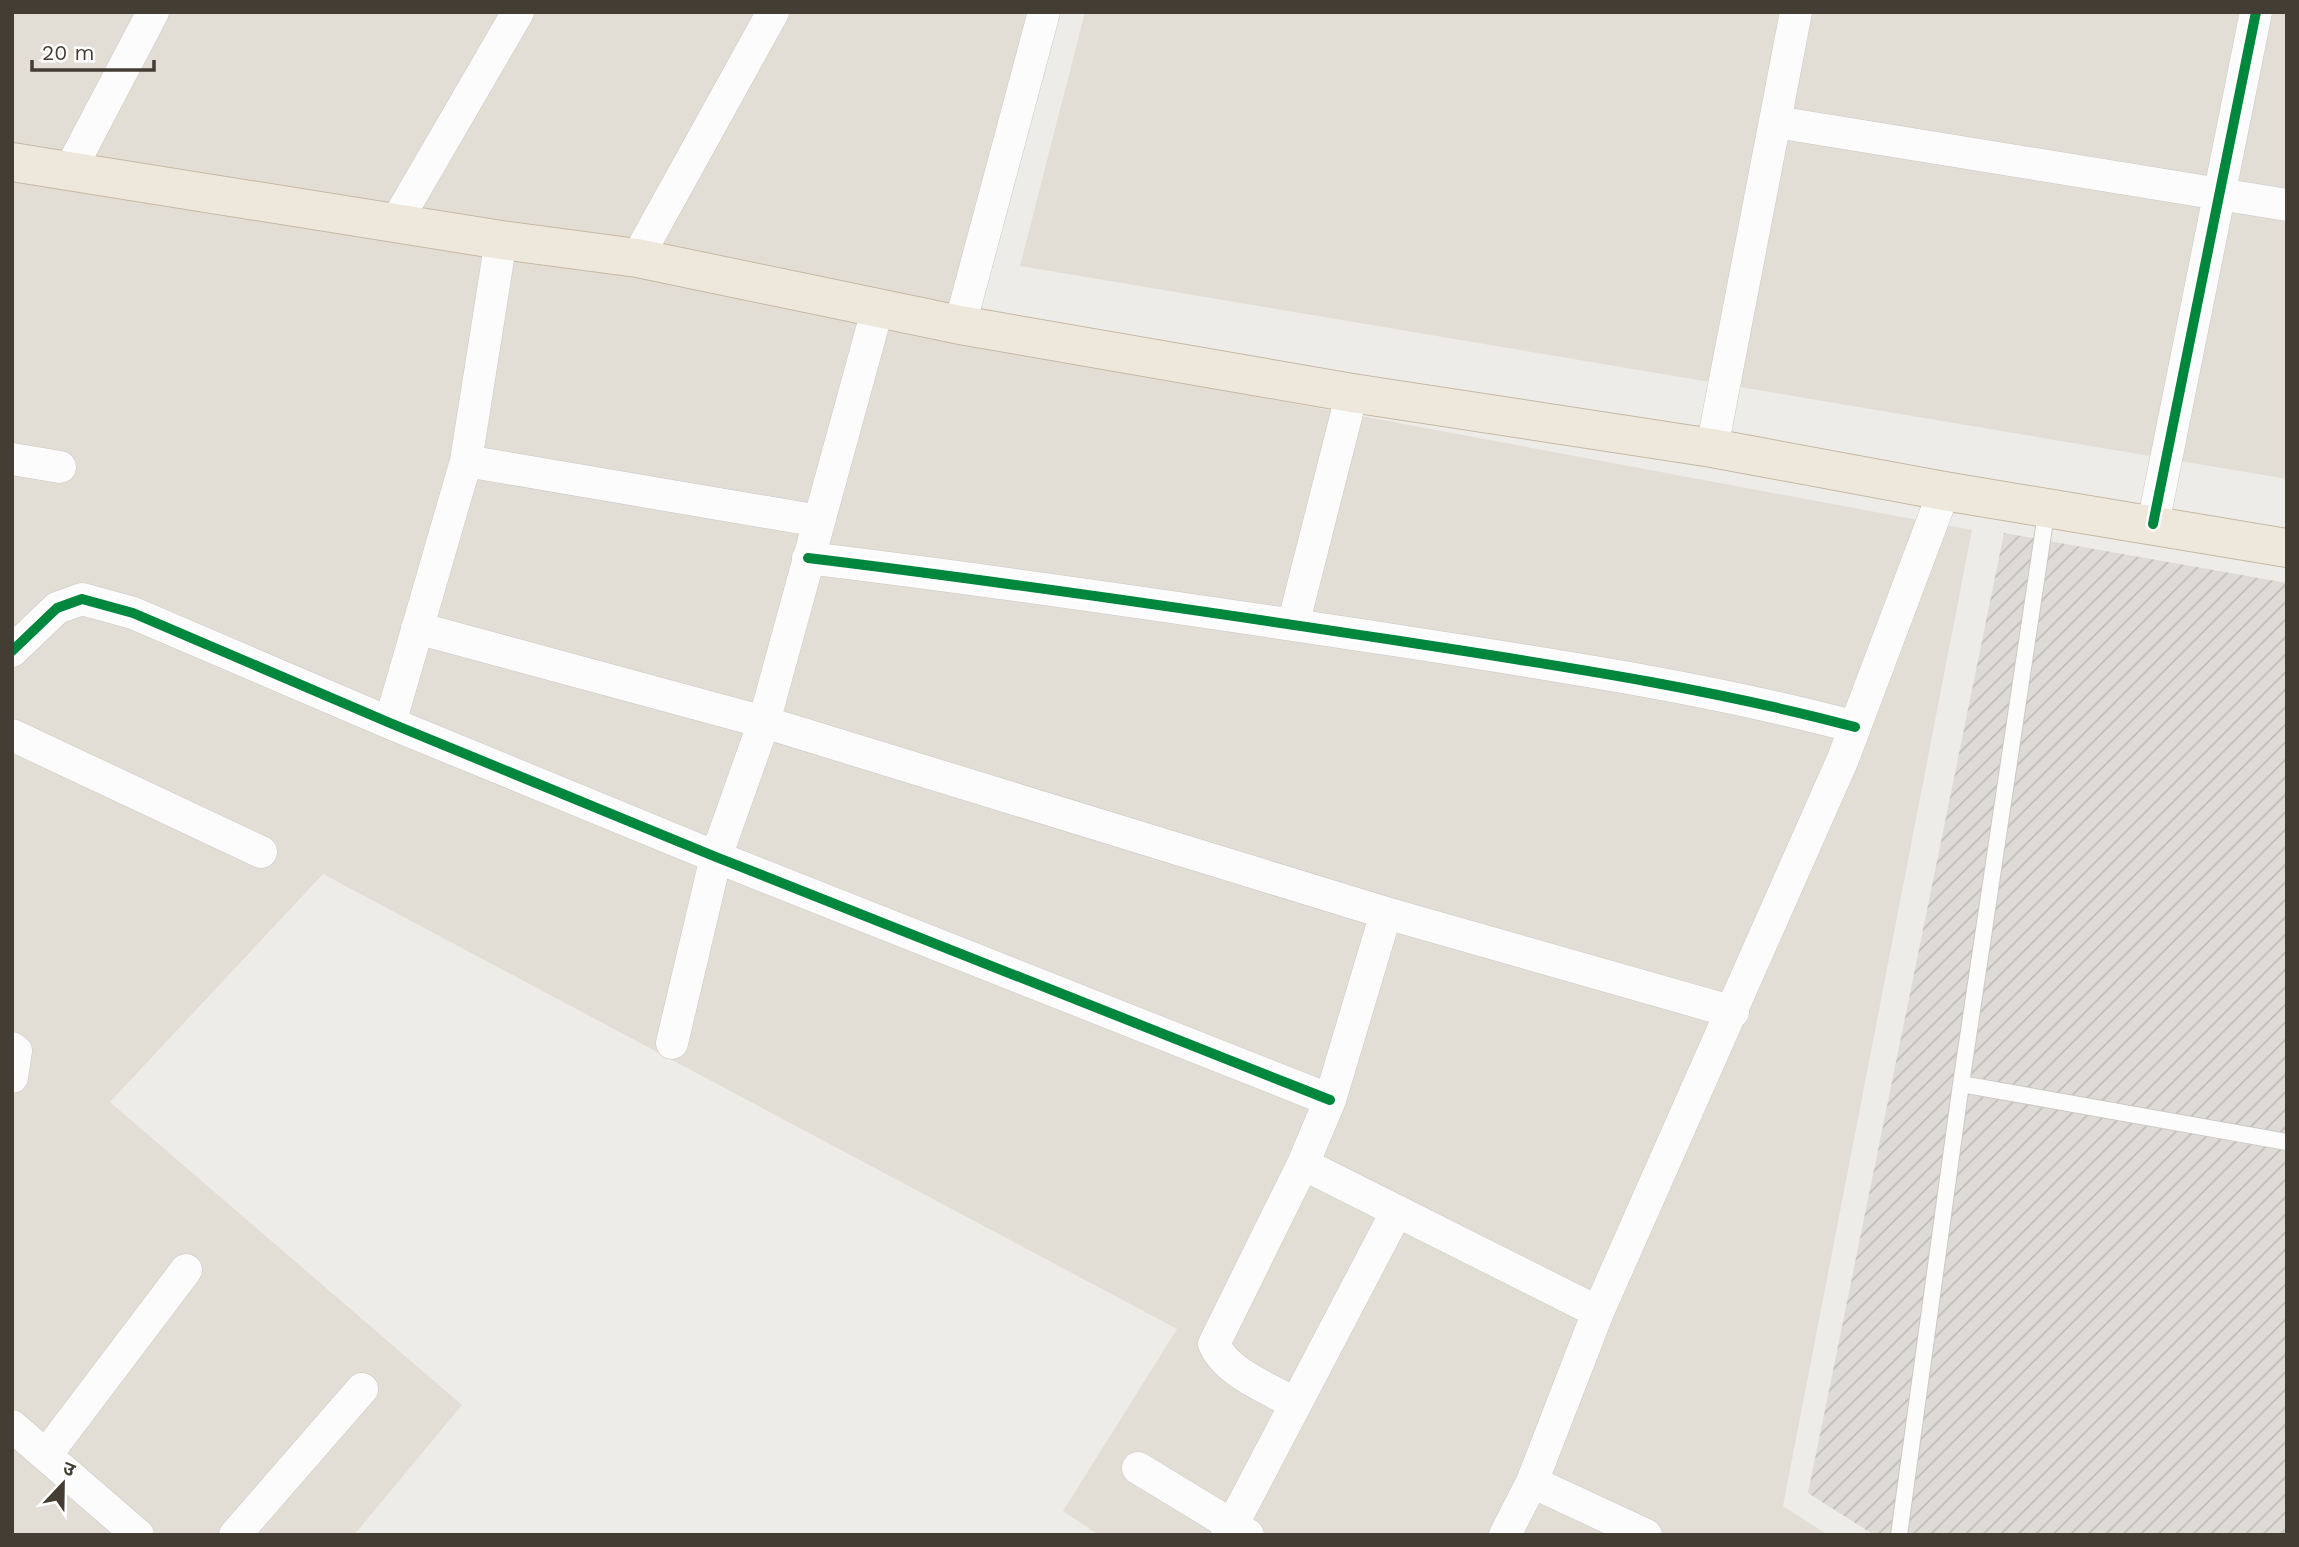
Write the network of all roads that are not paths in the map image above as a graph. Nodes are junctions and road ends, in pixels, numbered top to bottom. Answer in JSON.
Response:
{"nodes":[{"id":1,"x":153,"y":12,"type":"edge"},
{"id":2,"x":518,"y":12,"type":"edge"},
{"id":3,"x":773,"y":12,"type":"edge"},
{"id":4,"x":1044,"y":12,"type":"edge"},
{"id":5,"x":1796,"y":12,"type":"edge"},
{"id":6,"x":2256,"y":12,"type":"edge"},
{"id":7,"x":1776,"y":122,"type":"junction"},
{"id":8,"x":12,"y":162,"type":"edge"},
{"id":9,"x":69,"y":172,"type":"junction"},
{"id":10,"x":2219,"y":193,"type":"junction"},
{"id":11,"x":2287,"y":205,"type":"edge"},
{"id":12,"x":396,"y":222,"type":"junction"},
{"id":13,"x":501,"y":240,"type":"junction"},
{"id":14,"x":637,"y":258,"type":"junction"},
{"id":15,"x":878,"y":307,"type":"junction"},
{"id":16,"x":960,"y":326,"type":"junction"},
{"id":17,"x":1352,"y":393,"type":"junction"},
{"id":18,"x":1712,"y":448,"type":"junction"},
{"id":19,"x":12,"y":459,"type":"edge"},
{"id":20,"x":466,"y":461,"type":"junction"},
{"id":21,"x":60,"y":467,"type":"dead end"},
{"id":22,"x":1944,"y":491,"type":"junction"},
{"id":23,"x":2047,"y":507,"type":"junction"},
{"id":24,"x":819,"y":520,"type":"junction"},
{"id":25,"x":2153,"y":524,"type":"junction"},
{"id":26,"x":2287,"y":548,"type":"edge"},
{"id":27,"x":808,"y":558,"type":"junction"},
{"id":28,"x":1293,"y":625,"type":"junction"},
{"id":29,"x":417,"y":628,"type":"junction"},
{"id":30,"x":12,"y":651,"type":"edge"},
{"id":31,"x":764,"y":722,"type":"junction"},
{"id":32,"x":390,"y":723,"type":"junction"},
{"id":33,"x":1855,"y":727,"type":"junction"},
{"id":34,"x":12,"y":735,"type":"edge"},
{"id":35,"x":261,"y":852,"type":"dead end"},
{"id":36,"x":716,"y":857,"type":"junction"},
{"id":37,"x":1386,"y":913,"type":"junction"},
{"id":38,"x":1733,"y":1012,"type":"junction"},
{"id":39,"x":672,"y":1043,"type":"dead end"},
{"id":40,"x":12,"y":1048,"type":"edge"},
{"id":41,"x":12,"y":1077,"type":"edge"},
{"id":42,"x":1961,"y":1084,"type":"junction"},
{"id":43,"x":1330,"y":1100,"type":"junction"},
{"id":44,"x":2287,"y":1142,"type":"edge"},
{"id":45,"x":1303,"y":1164,"type":"junction"},
{"id":46,"x":1397,"y":1212,"type":"junction"},
{"id":47,"x":186,"y":1270,"type":"dead end"},
{"id":48,"x":1598,"y":1312,"type":"junction"},
{"id":49,"x":362,"y":1389,"type":"dead end"},
{"id":50,"x":1296,"y":1404,"type":"junction"},
{"id":51,"x":12,"y":1426,"type":"edge"},
{"id":52,"x":46,"y":1455,"type":"junction"},
{"id":53,"x":1138,"y":1468,"type":"dead end"},
{"id":54,"x":1532,"y":1482,"type":"junction"},
{"id":55,"x":1236,"y":1532,"type":"edge"},
{"id":56,"x":138,"y":1535,"type":"edge"},
{"id":57,"x":234,"y":1535,"type":"edge"},
{"id":58,"x":1505,"y":1535,"type":"edge"},
{"id":59,"x":1646,"y":1535,"type":"edge"},
{"id":60,"x":1899,"y":1535,"type":"edge"}],
"edges":[{"from":1,"to":9,"type":"street"},
{"from":2,"to":12,"type":"street"},
{"from":3,"to":14,"type":"street"},
{"from":4,"to":16,"type":"street"},
{"from":5,"to":7,"type":"street"},
{"from":6,"to":10,"type":"street"},
{"from":7,"to":10,"type":"street"},
{"from":7,"to":18,"type":"street"},
{"from":8,"to":9,"type":"highway"},
{"from":9,"to":12,"type":"highway"},
{"from":10,"to":11,"type":"street"},
{"from":10,"to":25,"type":"street"},
{"from":12,"to":13,"type":"highway"},
{"from":13,"to":14,"type":"highway"},
{"from":13,"to":20,"type":"street"},
{"from":14,"to":15,"type":"highway"},
{"from":15,"to":16,"type":"highway"},
{"from":15,"to":24,"type":"street"},
{"from":16,"to":17,"type":"highway"},
{"from":17,"to":18,"type":"highway"},
{"from":17,"to":28,"type":"street"},
{"from":18,"to":22,"type":"highway"},
{"from":19,"to":21,"type":"street"},
{"from":20,"to":24,"type":"street"},
{"from":20,"to":29,"type":"street"},
{"from":22,"to":23,"type":"highway"},
{"from":22,"to":33,"type":"street"},
{"from":23,"to":25,"type":"highway"},
{"from":23,"to":42,"type":"lane"},
{"from":24,"to":27,"type":"street"},
{"from":25,"to":26,"type":"highway"},
{"from":27,"to":28,"type":"street"},
{"from":27,"to":31,"type":"street"},
{"from":28,"to":33,"type":"street"},
{"from":29,"to":31,"type":"street"},
{"from":29,"to":32,"type":"street"},
{"from":30,"to":32,"type":"street"},
{"from":31,"to":36,"type":"street"},
{"from":31,"to":37,"type":"street"},
{"from":32,"to":36,"type":"street"},
{"from":33,"to":38,"type":"street"},
{"from":34,"to":35,"type":"street"},
{"from":36,"to":39,"type":"street"},
{"from":36,"to":43,"type":"street"},
{"from":37,"to":38,"type":"street"},
{"from":37,"to":43,"type":"street"},
{"from":38,"to":48,"type":"street"},
{"from":40,"to":41,"type":"street"},
{"from":42,"to":44,"type":"lane"},
{"from":42,"to":60,"type":"lane"},
{"from":43,"to":45,"type":"street"},
{"from":45,"to":46,"type":"street"},
{"from":45,"to":50,"type":"street"},
{"from":46,"to":48,"type":"street"},
{"from":46,"to":50,"type":"street"},
{"from":47,"to":52,"type":"street"},
{"from":48,"to":54,"type":"street"},
{"from":49,"to":57,"type":"street"},
{"from":50,"to":55,"type":"street"},
{"from":51,"to":52,"type":"street"},
{"from":52,"to":56,"type":"street"},
{"from":53,"to":55,"type":"street"},
{"from":54,"to":58,"type":"street"},
{"from":54,"to":59,"type":"street"}]}
